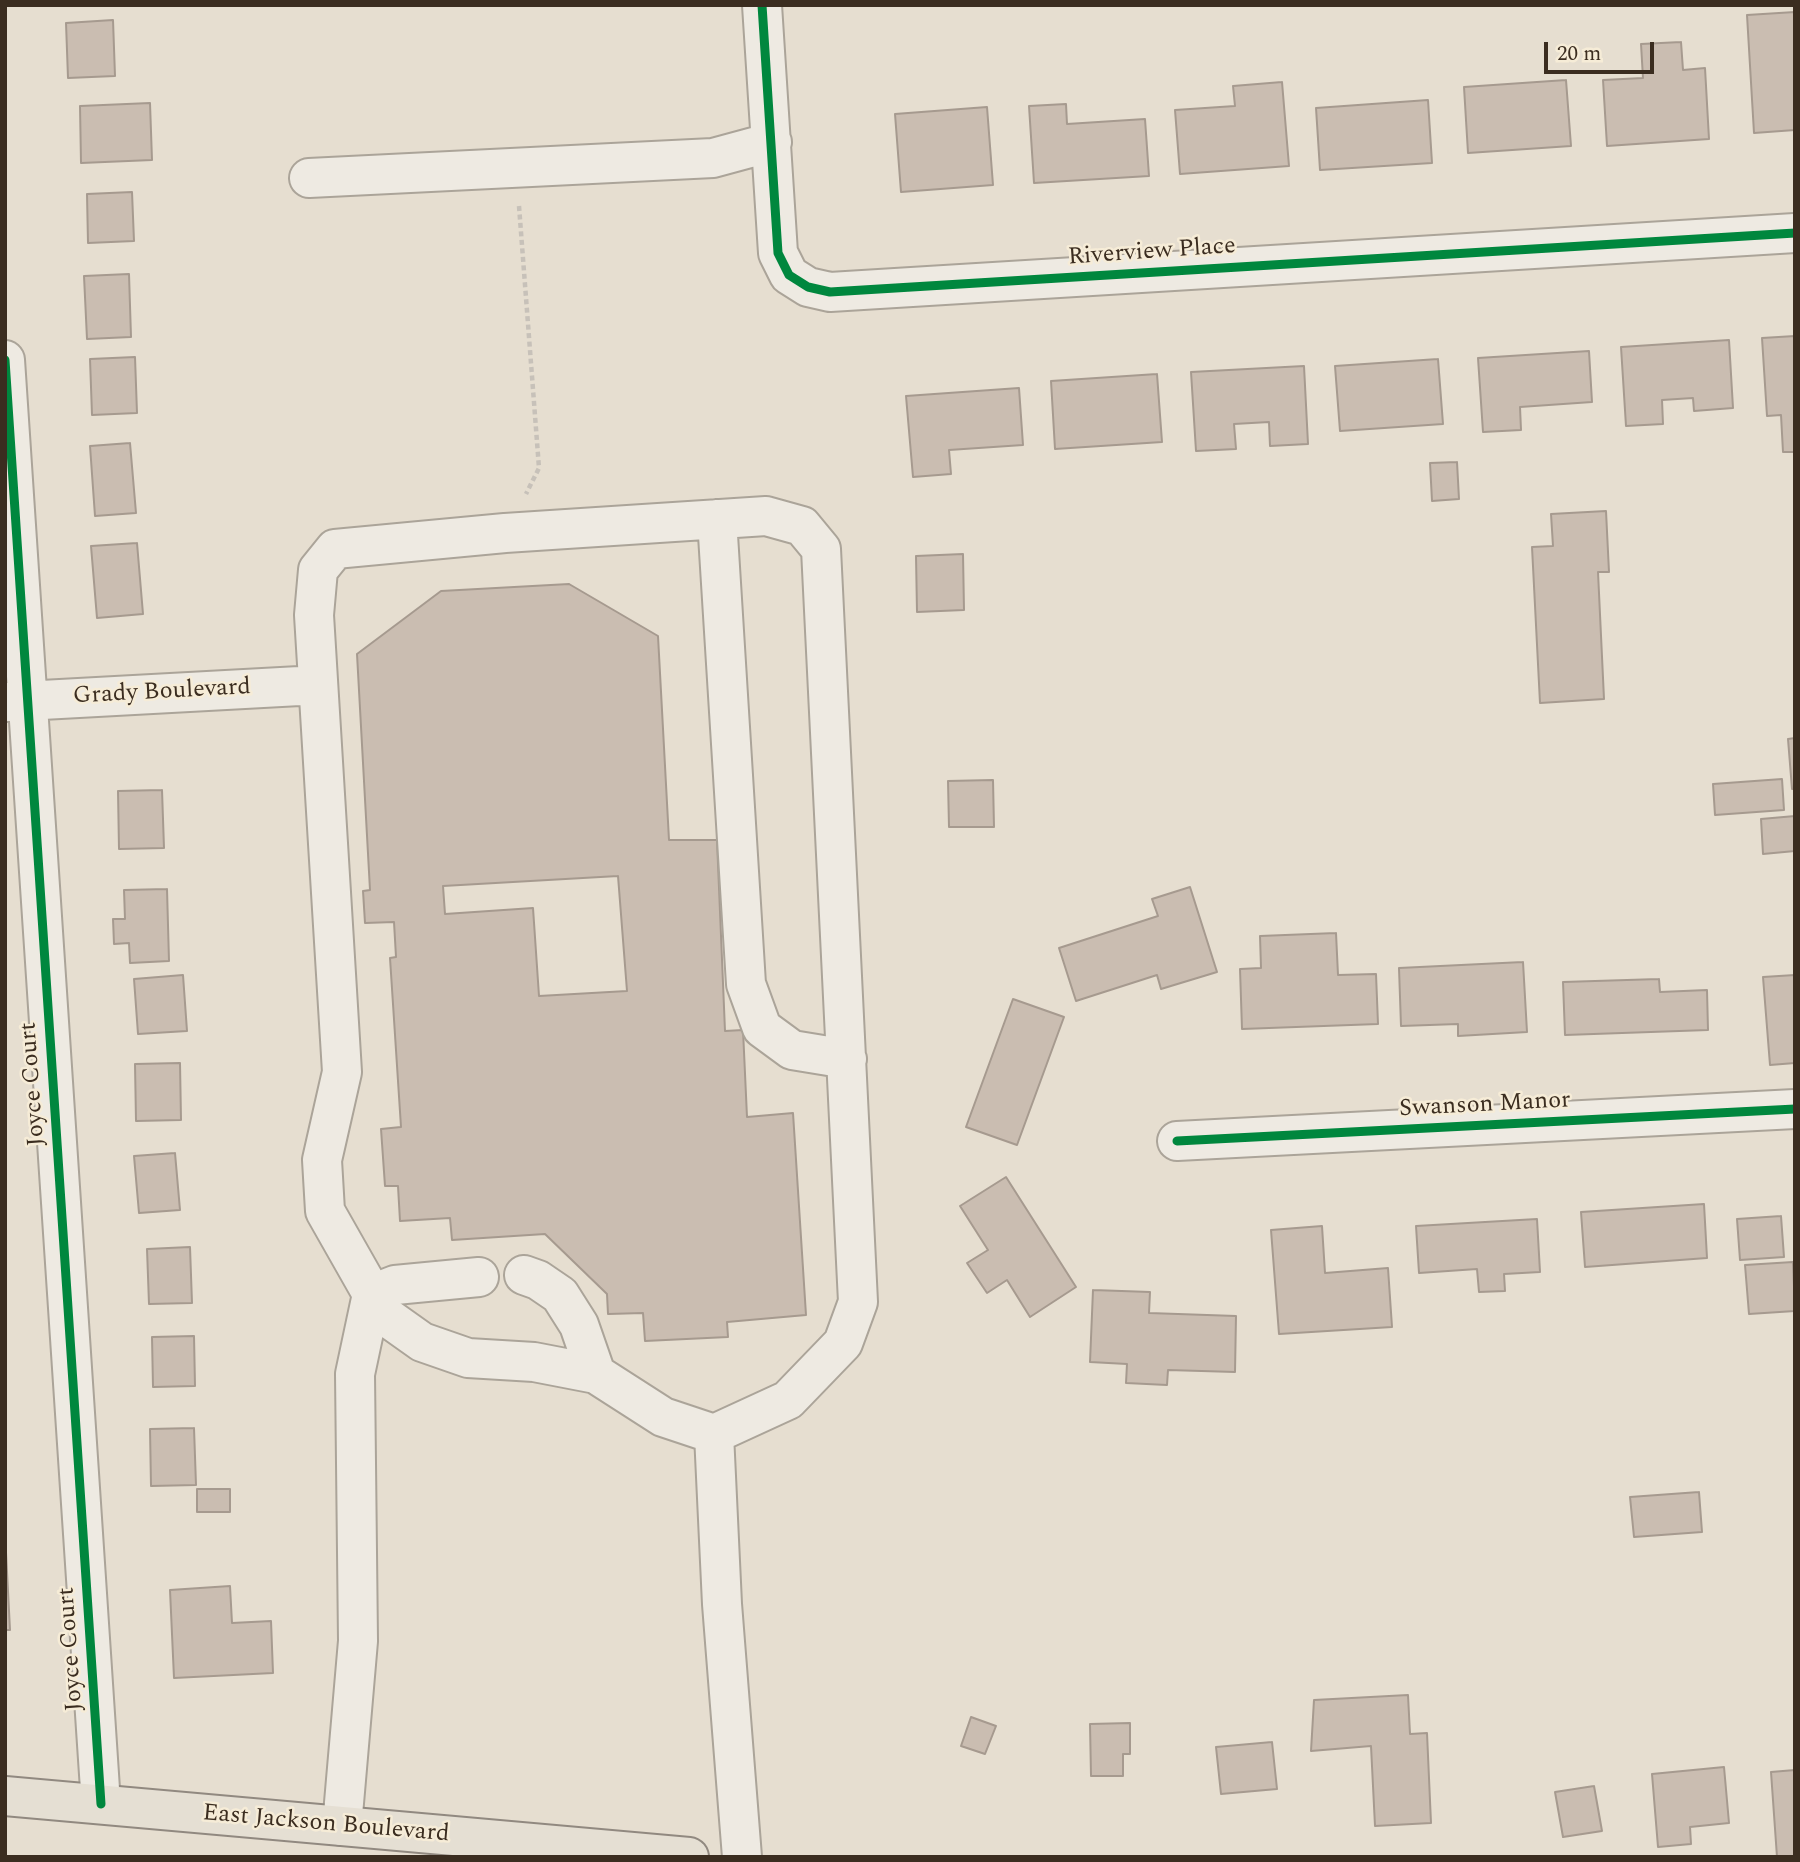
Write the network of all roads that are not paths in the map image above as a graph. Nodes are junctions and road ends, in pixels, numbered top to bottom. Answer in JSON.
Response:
{"nodes":[{"id":1,"x":762,"y":5,"type":"edge"},
{"id":2,"x":772,"y":142,"type":"junction"},
{"id":3,"x":309,"y":178,"type":"dead end"},
{"id":4,"x":1795,"y":233,"type":"edge"},
{"id":5,"x":5,"y":360,"type":"edge"},
{"id":6,"x":716,"y":519,"type":"junction"},
{"id":7,"x":318,"y":685,"type":"junction"},
{"id":8,"x":17,"y":701,"type":"edge"},
{"id":9,"x":847,"y":1059,"type":"junction"},
{"id":10,"x":1795,"y":1109,"type":"edge"},
{"id":11,"x":1177,"y":1141,"type":"dead end"},
{"id":12,"x":524,"y":1275,"type":"dead end"},
{"id":13,"x":479,"y":1277,"type":"dead end"},
{"id":14,"x":372,"y":1294,"type":"junction"},
{"id":15,"x":597,"y":1374,"type":"junction"},
{"id":16,"x":714,"y":1434,"type":"junction"},
{"id":17,"x":5,"y":1796,"type":"edge"},
{"id":18,"x":102,"y":1804,"type":"junction"},
{"id":19,"x":342,"y":1826,"type":"junction"},
{"id":20,"x":689,"y":1857,"type":"edge"},
{"id":21,"x":742,"y":1857,"type":"edge"}],
"edges":[{"from":1,"to":2,"type":"street","name":"Riverview Place"},
{"from":2,"to":3,"type":"street"},
{"from":2,"to":4,"type":"street","name":"Riverview Place"},
{"from":5,"to":8,"type":"street","name":"Joyce Court"},
{"from":6,"to":7,"type":"street"},
{"from":6,"to":9,"type":"street"},
{"from":6,"to":9,"type":"street"},
{"from":7,"to":8,"type":"street","name":"Grady Boulevard"},
{"from":7,"to":14,"type":"street"},
{"from":8,"to":18,"type":"street","name":"Joyce Court"},
{"from":9,"to":16,"type":"street"},
{"from":10,"to":11,"type":"street","name":"Swanson Manor"},
{"from":12,"to":15,"type":"street"},
{"from":13,"to":14,"type":"street"},
{"from":14,"to":15,"type":"street"},
{"from":14,"to":19,"type":"street"},
{"from":15,"to":16,"type":"street"},
{"from":16,"to":21,"type":"street"},
{"from":17,"to":18,"type":"main road","name":"East Jackson Boulevard"},
{"from":18,"to":19,"type":"main road","name":"East Jackson Boulevard"},
{"from":19,"to":20,"type":"main road","name":"East Jackson Boulevard"}]}
